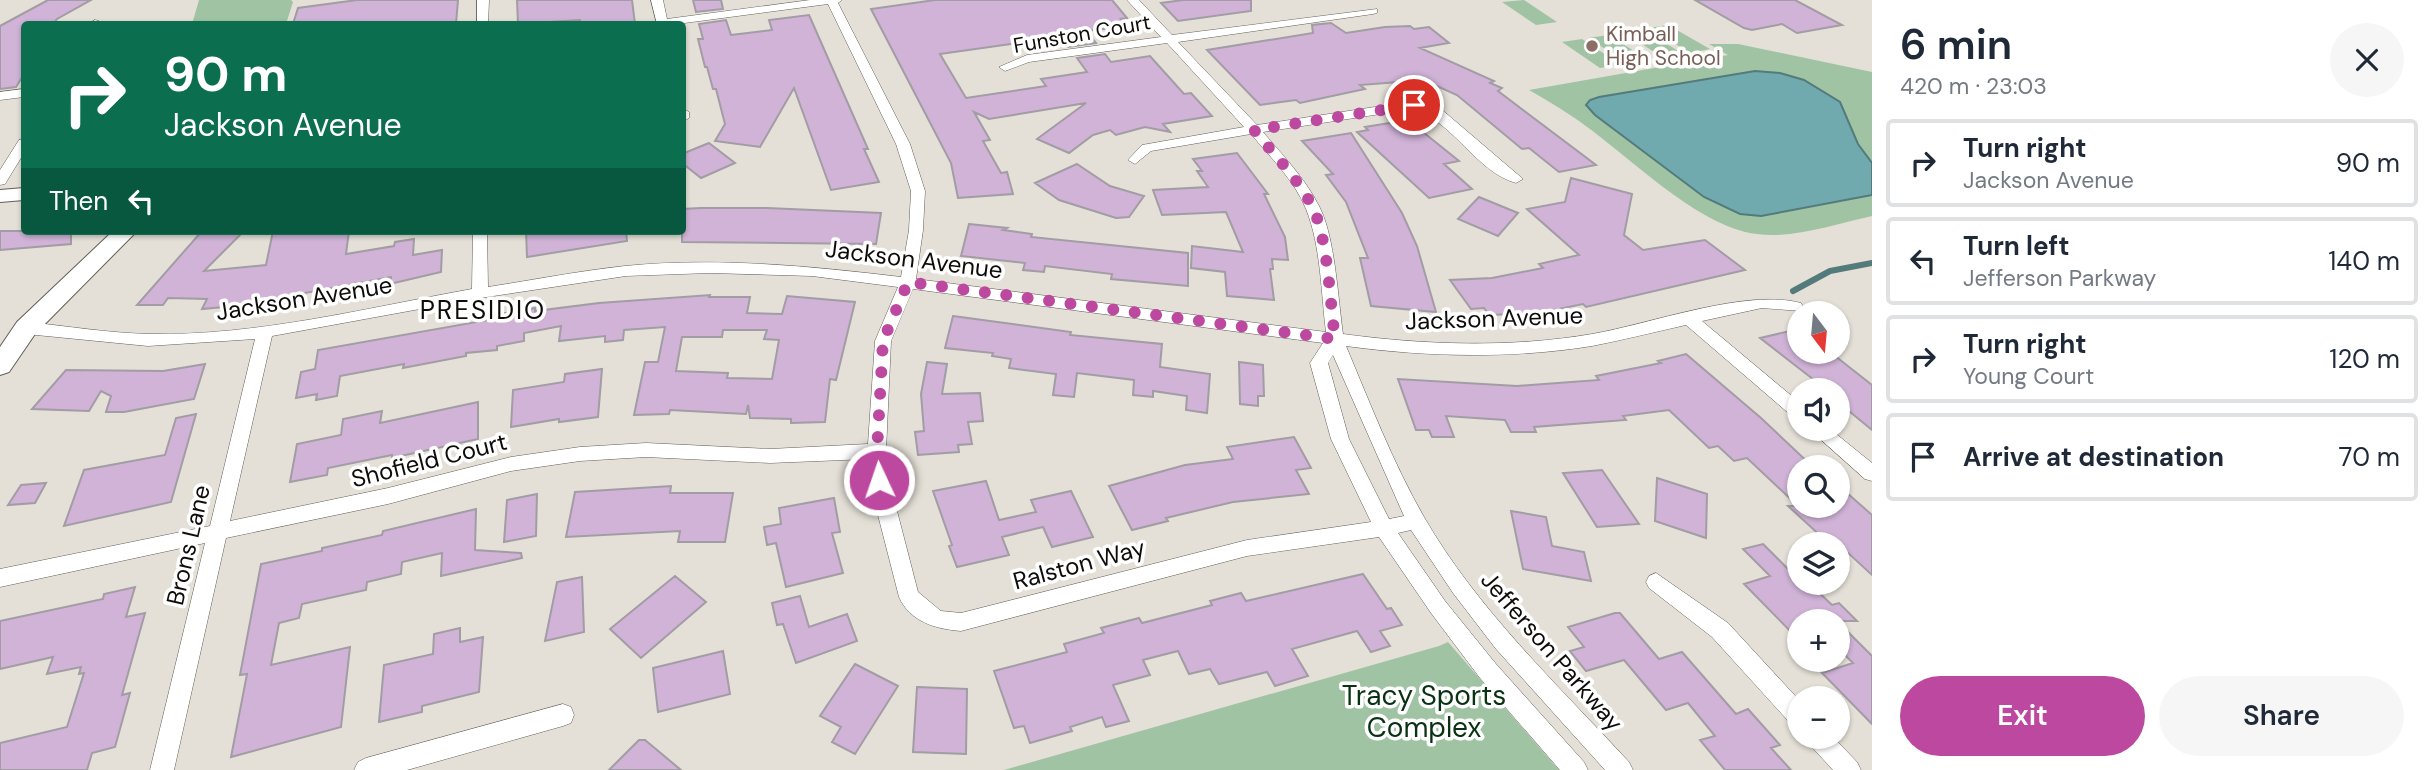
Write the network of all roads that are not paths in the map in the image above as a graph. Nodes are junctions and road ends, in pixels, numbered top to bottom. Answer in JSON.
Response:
{"nodes":[{"id":1,"x":483,"y":0,"type":"edge"},
{"id":2,"x":657,"y":0,"type":"edge"},
{"id":3,"x":833,"y":0,"type":"edge"},
{"id":4,"x":1133,"y":0,"type":"edge"},
{"id":5,"x":1373,"y":11,"type":"dead end"},
{"id":6,"x":483,"y":21,"type":"edge"},
{"id":7,"x":661,"y":21,"type":"edge"},
{"id":8,"x":683,"y":21,"type":"edge"},
{"id":9,"x":1169,"y":38,"type":"junction"},
{"id":10,"x":1005,"y":67,"type":"dead end"},
{"id":11,"x":21,"y":93,"type":"edge"},
{"id":12,"x":0,"y":96,"type":"edge"},
{"id":13,"x":1254,"y":130,"type":"junction"},
{"id":14,"x":21,"y":148,"type":"edge"},
{"id":15,"x":1135,"y":160,"type":"dead end"},
{"id":16,"x":1516,"y":179,"type":"dead end"},
{"id":17,"x":0,"y":181,"type":"edge"},
{"id":18,"x":21,"y":194,"type":"edge"},
{"id":19,"x":0,"y":196,"type":"edge"},
{"id":20,"x":121,"y":235,"type":"edge"},
{"id":21,"x":480,"y":235,"type":"edge"},
{"id":22,"x":908,"y":282,"type":"junction"},
{"id":23,"x":480,"y":293,"type":"junction"},
{"id":24,"x":1787,"y":306,"type":"edge"},
{"id":25,"x":1689,"y":319,"type":"junction"},
{"id":26,"x":26,"y":328,"type":"junction"},
{"id":27,"x":265,"y":332,"type":"junction"},
{"id":28,"x":1335,"y":339,"type":"junction"},
{"id":29,"x":0,"y":342,"type":"edge"},
{"id":30,"x":0,"y":366,"type":"edge"},
{"id":31,"x":1787,"y":402,"type":"edge"},
{"id":32,"x":1832,"y":441,"type":"edge"},
{"id":33,"x":877,"y":451,"type":"junction"},
{"id":34,"x":1872,"y":474,"type":"edge"},
{"id":35,"x":1416,"y":522,"type":"junction"},
{"id":36,"x":1385,"y":530,"type":"junction"},
{"id":37,"x":218,"y":533,"type":"junction"},
{"id":38,"x":0,"y":578,"type":"edge"},
{"id":39,"x":1656,"y":582,"type":"dead end"},
{"id":40,"x":1787,"y":703,"type":"edge"},
{"id":41,"x":563,"y":715,"type":"dead end"},
{"id":42,"x":1829,"y":749,"type":"edge"},
{"id":43,"x":162,"y":770,"type":"edge"},
{"id":44,"x":366,"y":770,"type":"edge"},
{"id":45,"x":1576,"y":770,"type":"edge"},
{"id":46,"x":1622,"y":770,"type":"edge"},
{"id":47,"x":1849,"y":770,"type":"edge"}],
"edges":[{"from":1,"to":6,"type":"street"},
{"from":2,"to":7,"type":"street"},
{"from":3,"to":8,"type":"street"},
{"from":3,"to":22,"type":"street","name":"Ralston Way"},
{"from":4,"to":9,"type":"street","name":"Jefferson Parkway"},
{"from":5,"to":9,"type":"street","name":"Funston Court"},
{"from":9,"to":10,"type":"street","name":"Funston Court"},
{"from":9,"to":13,"type":"street","name":"Jefferson Parkway"},
{"from":11,"to":12,"type":"street"},
{"from":13,"to":15,"type":"street"},
{"from":13,"to":16,"type":"street"},
{"from":13,"to":28,"type":"street","name":"Jefferson Parkway"},
{"from":14,"to":17,"type":"street"},
{"from":18,"to":19,"type":"street"},
{"from":20,"to":26,"type":"street"},
{"from":21,"to":23,"type":"street"},
{"from":22,"to":23,"type":"street","name":"Jackson Avenue"},
{"from":22,"to":28,"type":"street","name":"Jackson Avenue"},
{"from":22,"to":33,"type":"street","name":"Ralston Way"},
{"from":23,"to":27,"type":"street","name":"Jackson Avenue"},
{"from":24,"to":25,"type":"street","name":"Jackson Avenue"},
{"from":25,"to":28,"type":"street","name":"Jackson Avenue"},
{"from":25,"to":31,"type":"street"},
{"from":26,"to":27,"type":"street","name":"Jackson Avenue"},
{"from":26,"to":29,"type":"street"},
{"from":26,"to":30,"type":"street"},
{"from":27,"to":37,"type":"street","name":"Brons Lane"},
{"from":28,"to":35,"type":"street","name":"Jefferson Parkway"},
{"from":28,"to":36,"type":"street"},
{"from":32,"to":34,"type":"street"},
{"from":33,"to":36,"type":"street","name":"Ralston Way"},
{"from":33,"to":37,"type":"street","name":"Shofield Court"},
{"from":35,"to":36,"type":"street","name":"Ralston Way"},
{"from":35,"to":46,"type":"street","name":"Jefferson Parkway"},
{"from":36,"to":45,"type":"street"},
{"from":37,"to":38,"type":"street","name":"Shofield Court"},
{"from":37,"to":43,"type":"street","name":"Brons Lane"},
{"from":39,"to":40,"type":"street"},
{"from":41,"to":44,"type":"street"},
{"from":42,"to":47,"type":"street"}]}
